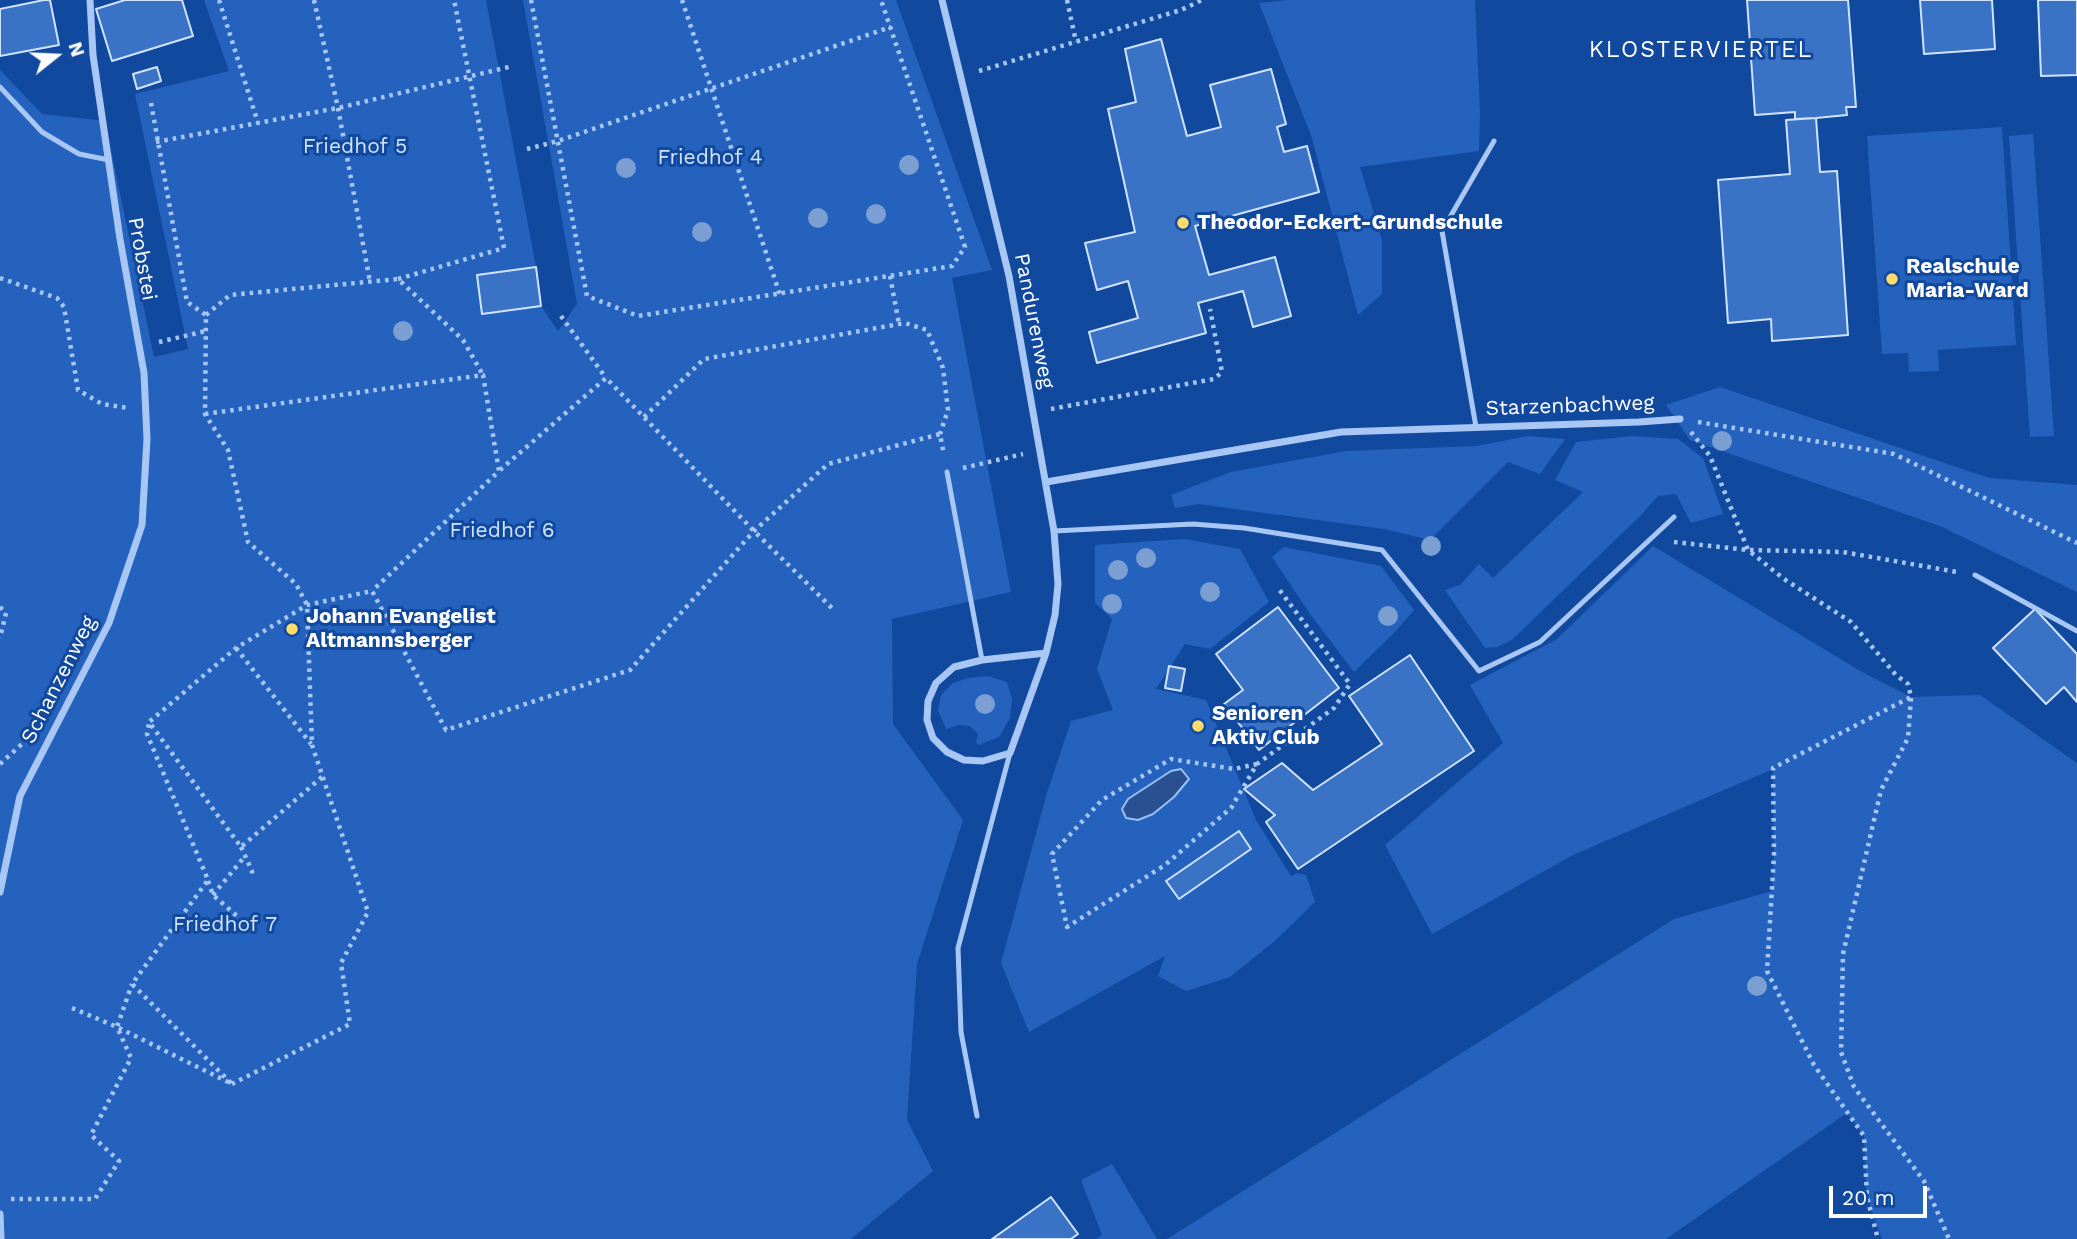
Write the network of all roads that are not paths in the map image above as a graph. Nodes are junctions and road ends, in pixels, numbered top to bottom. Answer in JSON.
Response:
{"nodes":[{"id":1,"x":90,"y":0,"type":"edge"},
{"id":2,"x":943,"y":0,"type":"edge"},
{"id":3,"x":0,"y":87,"type":"edge"},
{"id":4,"x":1494,"y":141,"type":"dead end"},
{"id":5,"x":109,"y":160,"type":"junction"},
{"id":6,"x":1680,"y":419,"type":"road end"},
{"id":7,"x":1476,"y":427,"type":"junction"},
{"id":8,"x":947,"y":472,"type":"road end"},
{"id":9,"x":1046,"y":482,"type":"junction"},
{"id":10,"x":1674,"y":517,"type":"dead end"},
{"id":11,"x":142,"y":525,"type":"joint"},
{"id":12,"x":1054,"y":531,"type":"junction"},
{"id":13,"x":1975,"y":575,"type":"road end"},
{"id":14,"x":2077,"y":631,"type":"edge"},
{"id":15,"x":1046,"y":653,"type":"junction"},
{"id":16,"x":982,"y":660,"type":"junction"},
{"id":17,"x":1010,"y":753,"type":"junction"},
{"id":18,"x":0,"y":892,"type":"edge"},
{"id":19,"x":977,"y":1116,"type":"dead end"},
{"id":20,"x":0,"y":1214,"type":"edge"},
{"id":21,"x":1,"y":1239,"type":"edge"}],
"edges":[{"from":1,"to":5,"type":"street","name":"Probstei"},
{"from":2,"to":9,"type":"street","name":"Pandurenweg"},
{"from":3,"to":5,"type":"lane"},
{"from":4,"to":7,"type":"lane"},
{"from":5,"to":11,"type":"street","name":"Probstei"},
{"from":6,"to":7,"type":"street","name":"Starzenbachweg"},
{"from":7,"to":9,"type":"street","name":"Starzenbachweg"},
{"from":8,"to":16,"type":"lane"},
{"from":9,"to":12,"type":"street","name":"Pandurenweg"},
{"from":10,"to":12,"type":"lane"},
{"from":11,"to":18,"type":"street","name":"Schanzenweg"},
{"from":12,"to":15,"type":"street","name":"Pandurenweg"},
{"from":13,"to":14,"type":"lane"},
{"from":15,"to":16,"type":"street"},
{"from":15,"to":17,"type":"street","name":"Pandurenweg"},
{"from":16,"to":17,"type":"street"},
{"from":17,"to":19,"type":"lane","name":"Pandurenweg"},
{"from":20,"to":21,"type":"street"}]}
